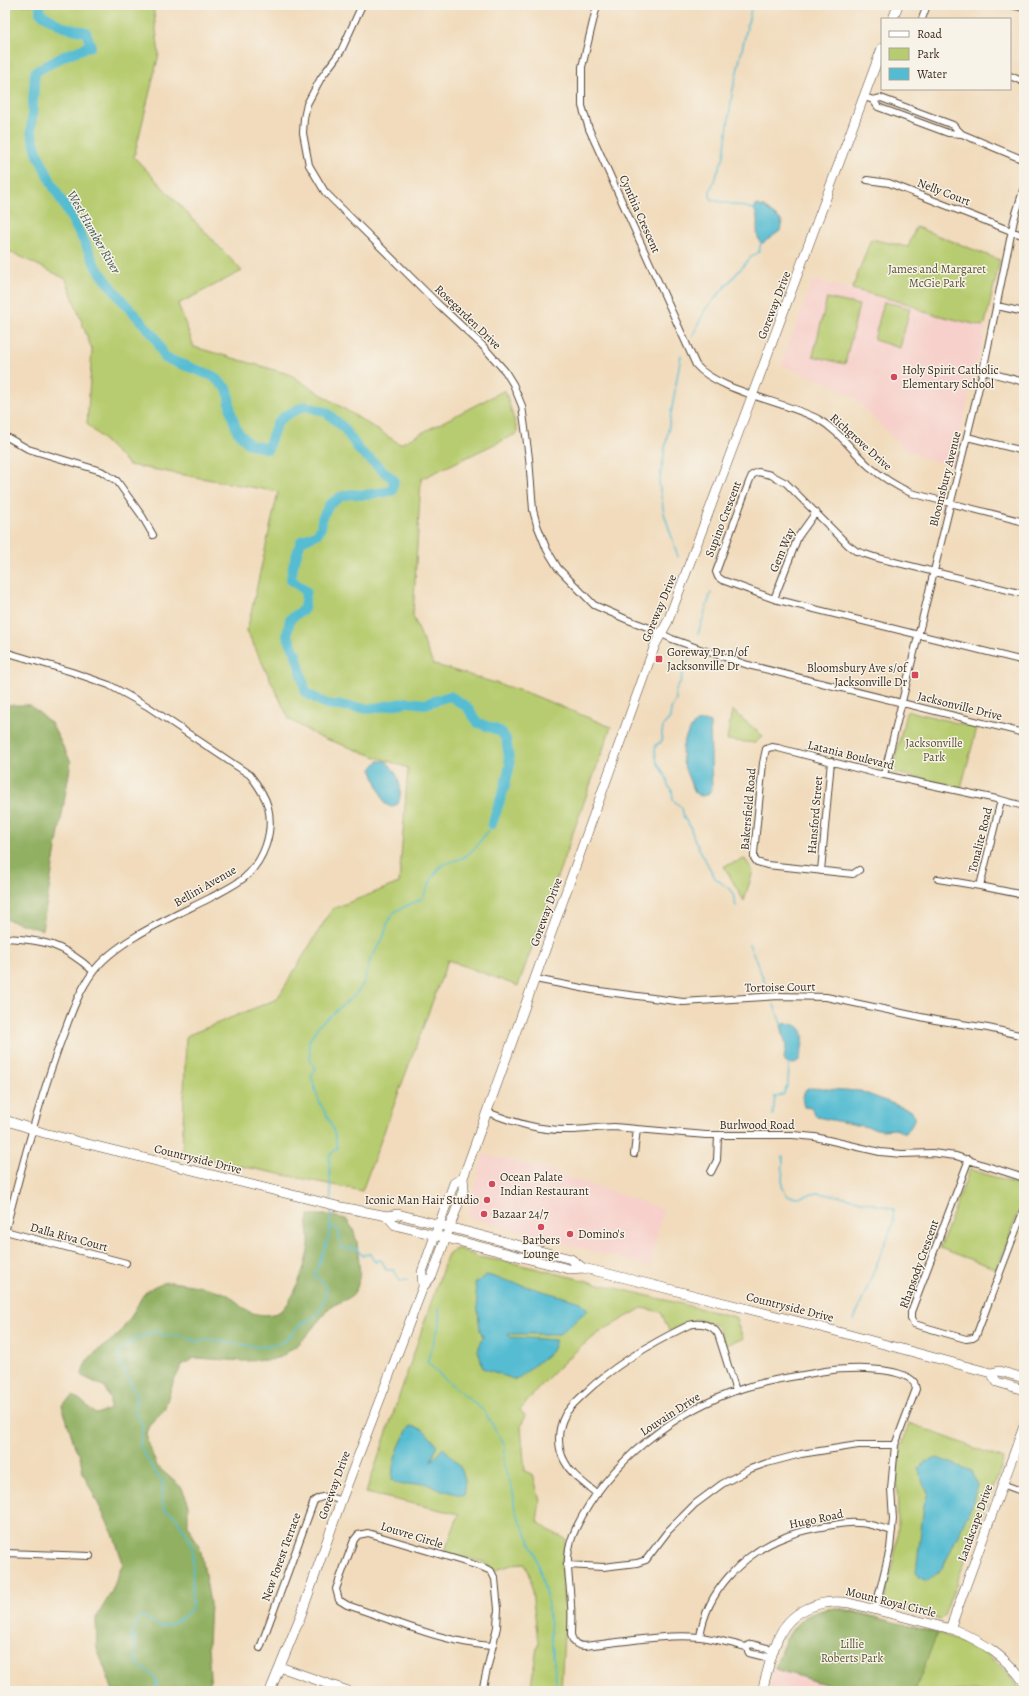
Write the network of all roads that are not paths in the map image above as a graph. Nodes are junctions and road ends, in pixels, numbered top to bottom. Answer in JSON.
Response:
{"nodes":[{"id":1,"x":362,"y":5,"type":"edge"},
{"id":2,"x":597,"y":5,"type":"edge"},
{"id":3,"x":898,"y":5,"type":"edge"},
{"id":4,"x":927,"y":5,"type":"edge"},
{"id":5,"x":1012,"y":5,"type":"edge"},
{"id":6,"x":1024,"y":8,"type":"edge"},
{"id":7,"x":893,"y":18,"type":"edge"},
{"id":8,"x":922,"y":18,"type":"edge"},
{"id":9,"x":881,"y":52,"type":"edge"},
{"id":10,"x":1011,"y":76,"type":"edge"},
{"id":11,"x":1024,"y":82,"type":"edge"},
{"id":12,"x":869,"y":98,"type":"junction"},
{"id":13,"x":1024,"y":160,"type":"edge"},
{"id":14,"x":867,"y":180,"type":"dead end"},
{"id":15,"x":1024,"y":187,"type":"edge"},
{"id":16,"x":1013,"y":232,"type":"junction"},
{"id":17,"x":1024,"y":236,"type":"edge"},
{"id":18,"x":997,"y":306,"type":"junction"},
{"id":19,"x":1024,"y":312,"type":"edge"},
{"id":20,"x":983,"y":372,"type":"junction"},
{"id":21,"x":1024,"y":382,"type":"edge"},
{"id":22,"x":753,"y":394,"type":"junction"},
{"id":23,"x":5,"y":436,"type":"edge"},
{"id":24,"x":967,"y":437,"type":"junction"},
{"id":25,"x":1024,"y":451,"type":"edge"},
{"id":26,"x":950,"y":503,"type":"junction"},
{"id":27,"x":816,"y":512,"type":"junction"},
{"id":28,"x":1024,"y":522,"type":"edge"},
{"id":29,"x":153,"y":535,"type":"dead end"},
{"id":30,"x":934,"y":572,"type":"junction"},
{"id":31,"x":1024,"y":594,"type":"edge"},
{"id":32,"x":774,"y":599,"type":"junction"},
{"id":33,"x":662,"y":633,"type":"junction"},
{"id":34,"x":918,"y":635,"type":"junction"},
{"id":35,"x":5,"y":652,"type":"edge"},
{"id":36,"x":1024,"y":661,"type":"edge"},
{"id":37,"x":902,"y":703,"type":"junction"},
{"id":38,"x":1024,"y":733,"type":"edge"},
{"id":39,"x":766,"y":749,"type":"joint"},
{"id":40,"x":831,"y":761,"type":"junction"},
{"id":41,"x":884,"y":775,"type":"junction"},
{"id":42,"x":1001,"y":800,"type":"junction"},
{"id":43,"x":1024,"y":806,"type":"edge"},
{"id":44,"x":859,"y":870,"type":"dead end"},
{"id":45,"x":821,"y":871,"type":"junction"},
{"id":46,"x":938,"y":879,"type":"dead end"},
{"id":47,"x":980,"y":886,"type":"junction"},
{"id":48,"x":1024,"y":895,"type":"edge"},
{"id":49,"x":5,"y":938,"type":"edge"},
{"id":50,"x":93,"y":971,"type":"junction"},
{"id":51,"x":535,"y":979,"type":"junction"},
{"id":52,"x":1024,"y":1036,"type":"edge"},
{"id":53,"x":487,"y":1112,"type":"junction"},
{"id":54,"x":5,"y":1120,"type":"edge"},
{"id":55,"x":32,"y":1129,"type":"junction"},
{"id":56,"x":637,"y":1129,"type":"junction"},
{"id":57,"x":718,"y":1136,"type":"junction"},
{"id":58,"x":634,"y":1154,"type":"dead end"},
{"id":59,"x":969,"y":1159,"type":"junction"},
{"id":60,"x":711,"y":1172,"type":"dead end"},
{"id":61,"x":463,"y":1178,"type":"junction"},
{"id":62,"x":1024,"y":1178,"type":"edge"},
{"id":63,"x":1024,"y":1209,"type":"edge"},
{"id":64,"x":387,"y":1216,"type":"junction"},
{"id":65,"x":439,"y":1224,"type":"junction"},
{"id":66,"x":450,"y":1227,"type":"junction"},
{"id":67,"x":5,"y":1232,"type":"edge"},
{"id":68,"x":435,"y":1235,"type":"junction"},
{"id":69,"x":446,"y":1238,"type":"junction"},
{"id":70,"x":126,"y":1263,"type":"dead end"},
{"id":71,"x":583,"y":1268,"type":"junction"},
{"id":72,"x":423,"y":1287,"type":"junction"},
{"id":73,"x":991,"y":1373,"type":"junction"},
{"id":74,"x":1024,"y":1378,"type":"edge"},
{"id":75,"x":1024,"y":1390,"type":"edge"},
{"id":76,"x":736,"y":1391,"type":"junction"},
{"id":77,"x":1024,"y":1426,"type":"edge"},
{"id":78,"x":895,"y":1445,"type":"junction"},
{"id":79,"x":1002,"y":1484,"type":"junction"},
{"id":80,"x":1024,"y":1492,"type":"edge"},
{"id":81,"x":597,"y":1494,"type":"junction"},
{"id":82,"x":341,"y":1501,"type":"junction"},
{"id":83,"x":892,"y":1531,"type":"junction"},
{"id":84,"x":5,"y":1553,"type":"edge"},
{"id":85,"x":90,"y":1556,"type":"dead end"},
{"id":86,"x":567,"y":1565,"type":"junction"},
{"id":87,"x":875,"y":1610,"type":"junction"},
{"id":88,"x":950,"y":1629,"type":"junction"},
{"id":89,"x":700,"y":1637,"type":"junction"},
{"id":90,"x":492,"y":1646,"type":"junction"},
{"id":91,"x":746,"y":1647,"type":"junction"},
{"id":92,"x":260,"y":1648,"type":"dead end"},
{"id":93,"x":773,"y":1653,"type":"junction"},
{"id":94,"x":280,"y":1667,"type":"junction"},
{"id":95,"x":1024,"y":1682,"type":"edge"},
{"id":96,"x":270,"y":1691,"type":"edge"},
{"id":97,"x":348,"y":1691,"type":"edge"},
{"id":98,"x":482,"y":1691,"type":"edge"},
{"id":99,"x":762,"y":1691,"type":"edge"}],
"edges":[{"from":1,"to":33,"type":"street","name":"Rosegarden Drive"},
{"from":2,"to":22,"type":"street","name":"Cynthia Crescent"},
{"from":3,"to":7,"type":"street"},
{"from":4,"to":8,"type":"street"},
{"from":5,"to":6,"type":"street"},
{"from":9,"to":12,"type":"street","name":"Goreway Drive"},
{"from":10,"to":11,"type":"street"},
{"from":12,"to":13,"type":"street"},
{"from":12,"to":22,"type":"street","name":"Goreway Drive"},
{"from":14,"to":16,"type":"street","name":"Nelly Court"},
{"from":15,"to":16,"type":"street","name":"Bloomsbury Avenue"},
{"from":16,"to":17,"type":"street","name":"Nelly Court"},
{"from":16,"to":18,"type":"street","name":"Bloomsbury Avenue"},
{"from":18,"to":19,"type":"street"},
{"from":18,"to":20,"type":"street","name":"Bloomsbury Avenue"},
{"from":20,"to":21,"type":"street"},
{"from":20,"to":24,"type":"street","name":"Bloomsbury Avenue"},
{"from":22,"to":26,"type":"street","name":"Richgrove Drive"},
{"from":22,"to":33,"type":"street","name":"Goreway Drive"},
{"from":23,"to":29,"type":"street"},
{"from":24,"to":25,"type":"street"},
{"from":24,"to":26,"type":"street","name":"Bloomsbury Avenue"},
{"from":26,"to":28,"type":"street","name":"Richgrove Drive"},
{"from":26,"to":30,"type":"street","name":"Bloomsbury Avenue"},
{"from":27,"to":30,"type":"street","name":"Supino Crescent"},
{"from":27,"to":32,"type":"street","name":"Gem Way"},
{"from":27,"to":32,"type":"street","name":"Supino Crescent"},
{"from":30,"to":31,"type":"street","name":"Supino Crescent"},
{"from":30,"to":34,"type":"street","name":"Bloomsbury Avenue"},
{"from":32,"to":34,"type":"street","name":"Supino Crescent"},
{"from":33,"to":37,"type":"street","name":"Jacksonville Drive"},
{"from":33,"to":51,"type":"street","name":"Goreway Drive"},
{"from":34,"to":36,"type":"street","name":"Supino Crescent"},
{"from":34,"to":37,"type":"street","name":"Bloomsbury Avenue"},
{"from":35,"to":50,"type":"street","name":"Bellini Avenue"},
{"from":37,"to":38,"type":"street","name":"Jacksonville Drive"},
{"from":37,"to":41,"type":"street","name":"Bloomsbury Avenue"},
{"from":39,"to":40,"type":"street","name":"Latania Boulevard"},
{"from":39,"to":45,"type":"street","name":"Bakersfield Road"},
{"from":40,"to":41,"type":"street","name":"Latania Boulevard"},
{"from":40,"to":45,"type":"street","name":"Hansford Street"},
{"from":41,"to":42,"type":"street","name":"Latania Boulevard"},
{"from":42,"to":43,"type":"street","name":"Latania Boulevard"},
{"from":42,"to":47,"type":"street","name":"Tonalite Road"},
{"from":44,"to":45,"type":"street","name":"Bakersfield Road"},
{"from":46,"to":47,"type":"street"},
{"from":47,"to":48,"type":"street"},
{"from":49,"to":50,"type":"street"},
{"from":50,"to":55,"type":"street","name":"Bellini Avenue"},
{"from":51,"to":52,"type":"street","name":"Tortoise Court"},
{"from":51,"to":53,"type":"street","name":"Goreway Drive"},
{"from":53,"to":56,"type":"street","name":"Burlwood Road"},
{"from":53,"to":61,"type":"street","name":"Goreway Drive"},
{"from":54,"to":55,"type":"street","name":"Countryside Drive"},
{"from":55,"to":64,"type":"street","name":"Countryside Drive"},
{"from":55,"to":67,"type":"street","name":"Bellini Avenue"},
{"from":56,"to":57,"type":"street","name":"Burlwood Road"},
{"from":56,"to":58,"type":"street"},
{"from":57,"to":59,"type":"street","name":"Burlwood Road"},
{"from":57,"to":60,"type":"street"},
{"from":59,"to":62,"type":"street","name":"Burlwood Road"},
{"from":59,"to":63,"type":"street","name":"Rhapsody Crescent"},
{"from":61,"to":65,"type":"street","name":"Goreway Drive"},
{"from":61,"to":66,"type":"street","name":"Goreway Drive"},
{"from":64,"to":65,"type":"street","name":"Countryside Drive"},
{"from":64,"to":68,"type":"street","name":"Countryside Drive"},
{"from":65,"to":66,"type":"street","name":"Countryside Drive"},
{"from":65,"to":68,"type":"street","name":"Goreway Drive"},
{"from":66,"to":69,"type":"street","name":"Goreway Drive"},
{"from":66,"to":71,"type":"street","name":"Countryside Drive"},
{"from":67,"to":70,"type":"street","name":"Dalla Riva Court"},
{"from":68,"to":69,"type":"street","name":"Countryside Drive"},
{"from":68,"to":72,"type":"street","name":"Goreway Drive"},
{"from":69,"to":71,"type":"street","name":"Countryside Drive"},
{"from":69,"to":72,"type":"street","name":"Goreway Drive"},
{"from":71,"to":73,"type":"street","name":"Countryside Drive"},
{"from":72,"to":82,"type":"street","name":"Goreway Drive"},
{"from":73,"to":74,"type":"street","name":"Countryside Drive"},
{"from":73,"to":75,"type":"street","name":"Countryside Drive"},
{"from":76,"to":78,"type":"street","name":"Louvain Drive"},
{"from":76,"to":81,"type":"street","name":"Louvain Drive"},
{"from":76,"to":81,"type":"street"},
{"from":77,"to":79,"type":"street","name":"Landscape Drive"},
{"from":78,"to":83,"type":"street","name":"Louvain Drive"},
{"from":78,"to":86,"type":"street"},
{"from":79,"to":80,"type":"street"},
{"from":79,"to":88,"type":"street","name":"Landscape Drive"},
{"from":81,"to":86,"type":"street","name":"Louvain Drive"},
{"from":82,"to":92,"type":"street","name":"New Forest Terrace"},
{"from":82,"to":94,"type":"street","name":"Goreway Drive"},
{"from":83,"to":87,"type":"street","name":"Louvain Drive"},
{"from":83,"to":89,"type":"street","name":"Hugo Road"},
{"from":84,"to":85,"type":"street"},
{"from":86,"to":89,"type":"street","name":"Louvain Drive"},
{"from":87,"to":88,"type":"street","name":"Mount Royal Circle"},
{"from":87,"to":93,"type":"street","name":"Mount Royal Circle"},
{"from":88,"to":95,"type":"street","name":"Mount Royal Circle"},
{"from":89,"to":91,"type":"street","name":"Louvain Drive"},
{"from":90,"to":90,"type":"street","name":"Louvre Circle"},
{"from":90,"to":98,"type":"street","name":"Louvre Circle"},
{"from":91,"to":93,"type":"street","name":"Louvain Drive"},
{"from":91,"to":93,"type":"street","name":"Louvain Drive"},
{"from":93,"to":99,"type":"street","name":"Mount Royal Circle"},
{"from":94,"to":96,"type":"street","name":"Goreway Drive"},
{"from":94,"to":97,"type":"street"}]}
